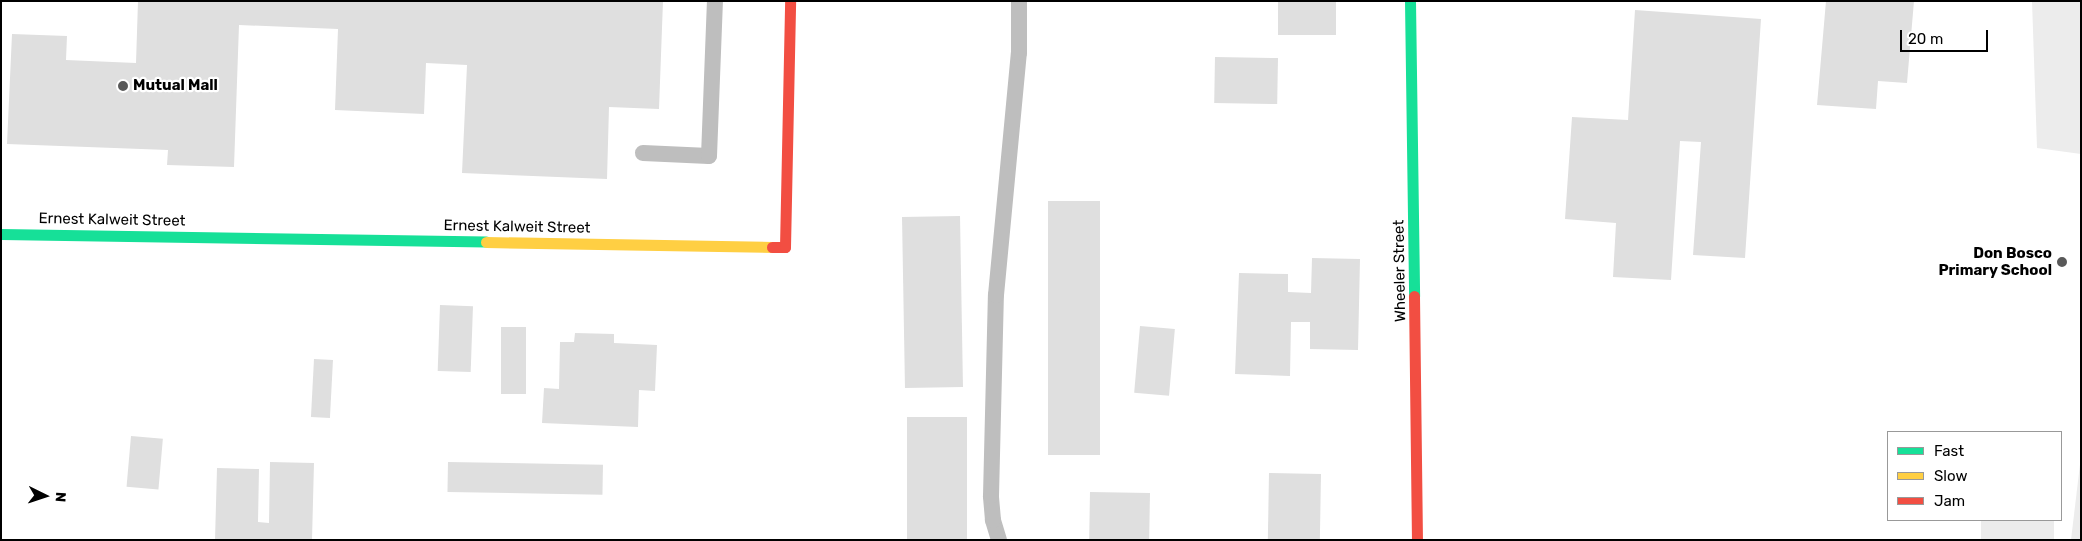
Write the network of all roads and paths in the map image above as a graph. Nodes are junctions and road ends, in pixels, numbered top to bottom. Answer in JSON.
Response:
{"nodes":[{"id":1,"x":715,"y":1,"type":"edge"},
{"id":2,"x":790,"y":1,"type":"edge"},
{"id":3,"x":1019,"y":1,"type":"edge"},
{"id":4,"x":1410,"y":1,"type":"edge"},
{"id":5,"x":643,"y":153,"type":"dead end"},
{"id":6,"x":1,"y":234,"type":"edge"},
{"id":7,"x":999,"y":540,"type":"edge"},
{"id":8,"x":1417,"y":540,"type":"edge"}],
"edges":[{"from":1,"to":5,"type":"lane"},
{"from":2,"to":6,"type":"street","name":"Ernest Kalweit Street"},
{"from":3,"to":7,"type":"lane"},
{"from":4,"to":8,"type":"street","name":"Wheeler Street"}]}
